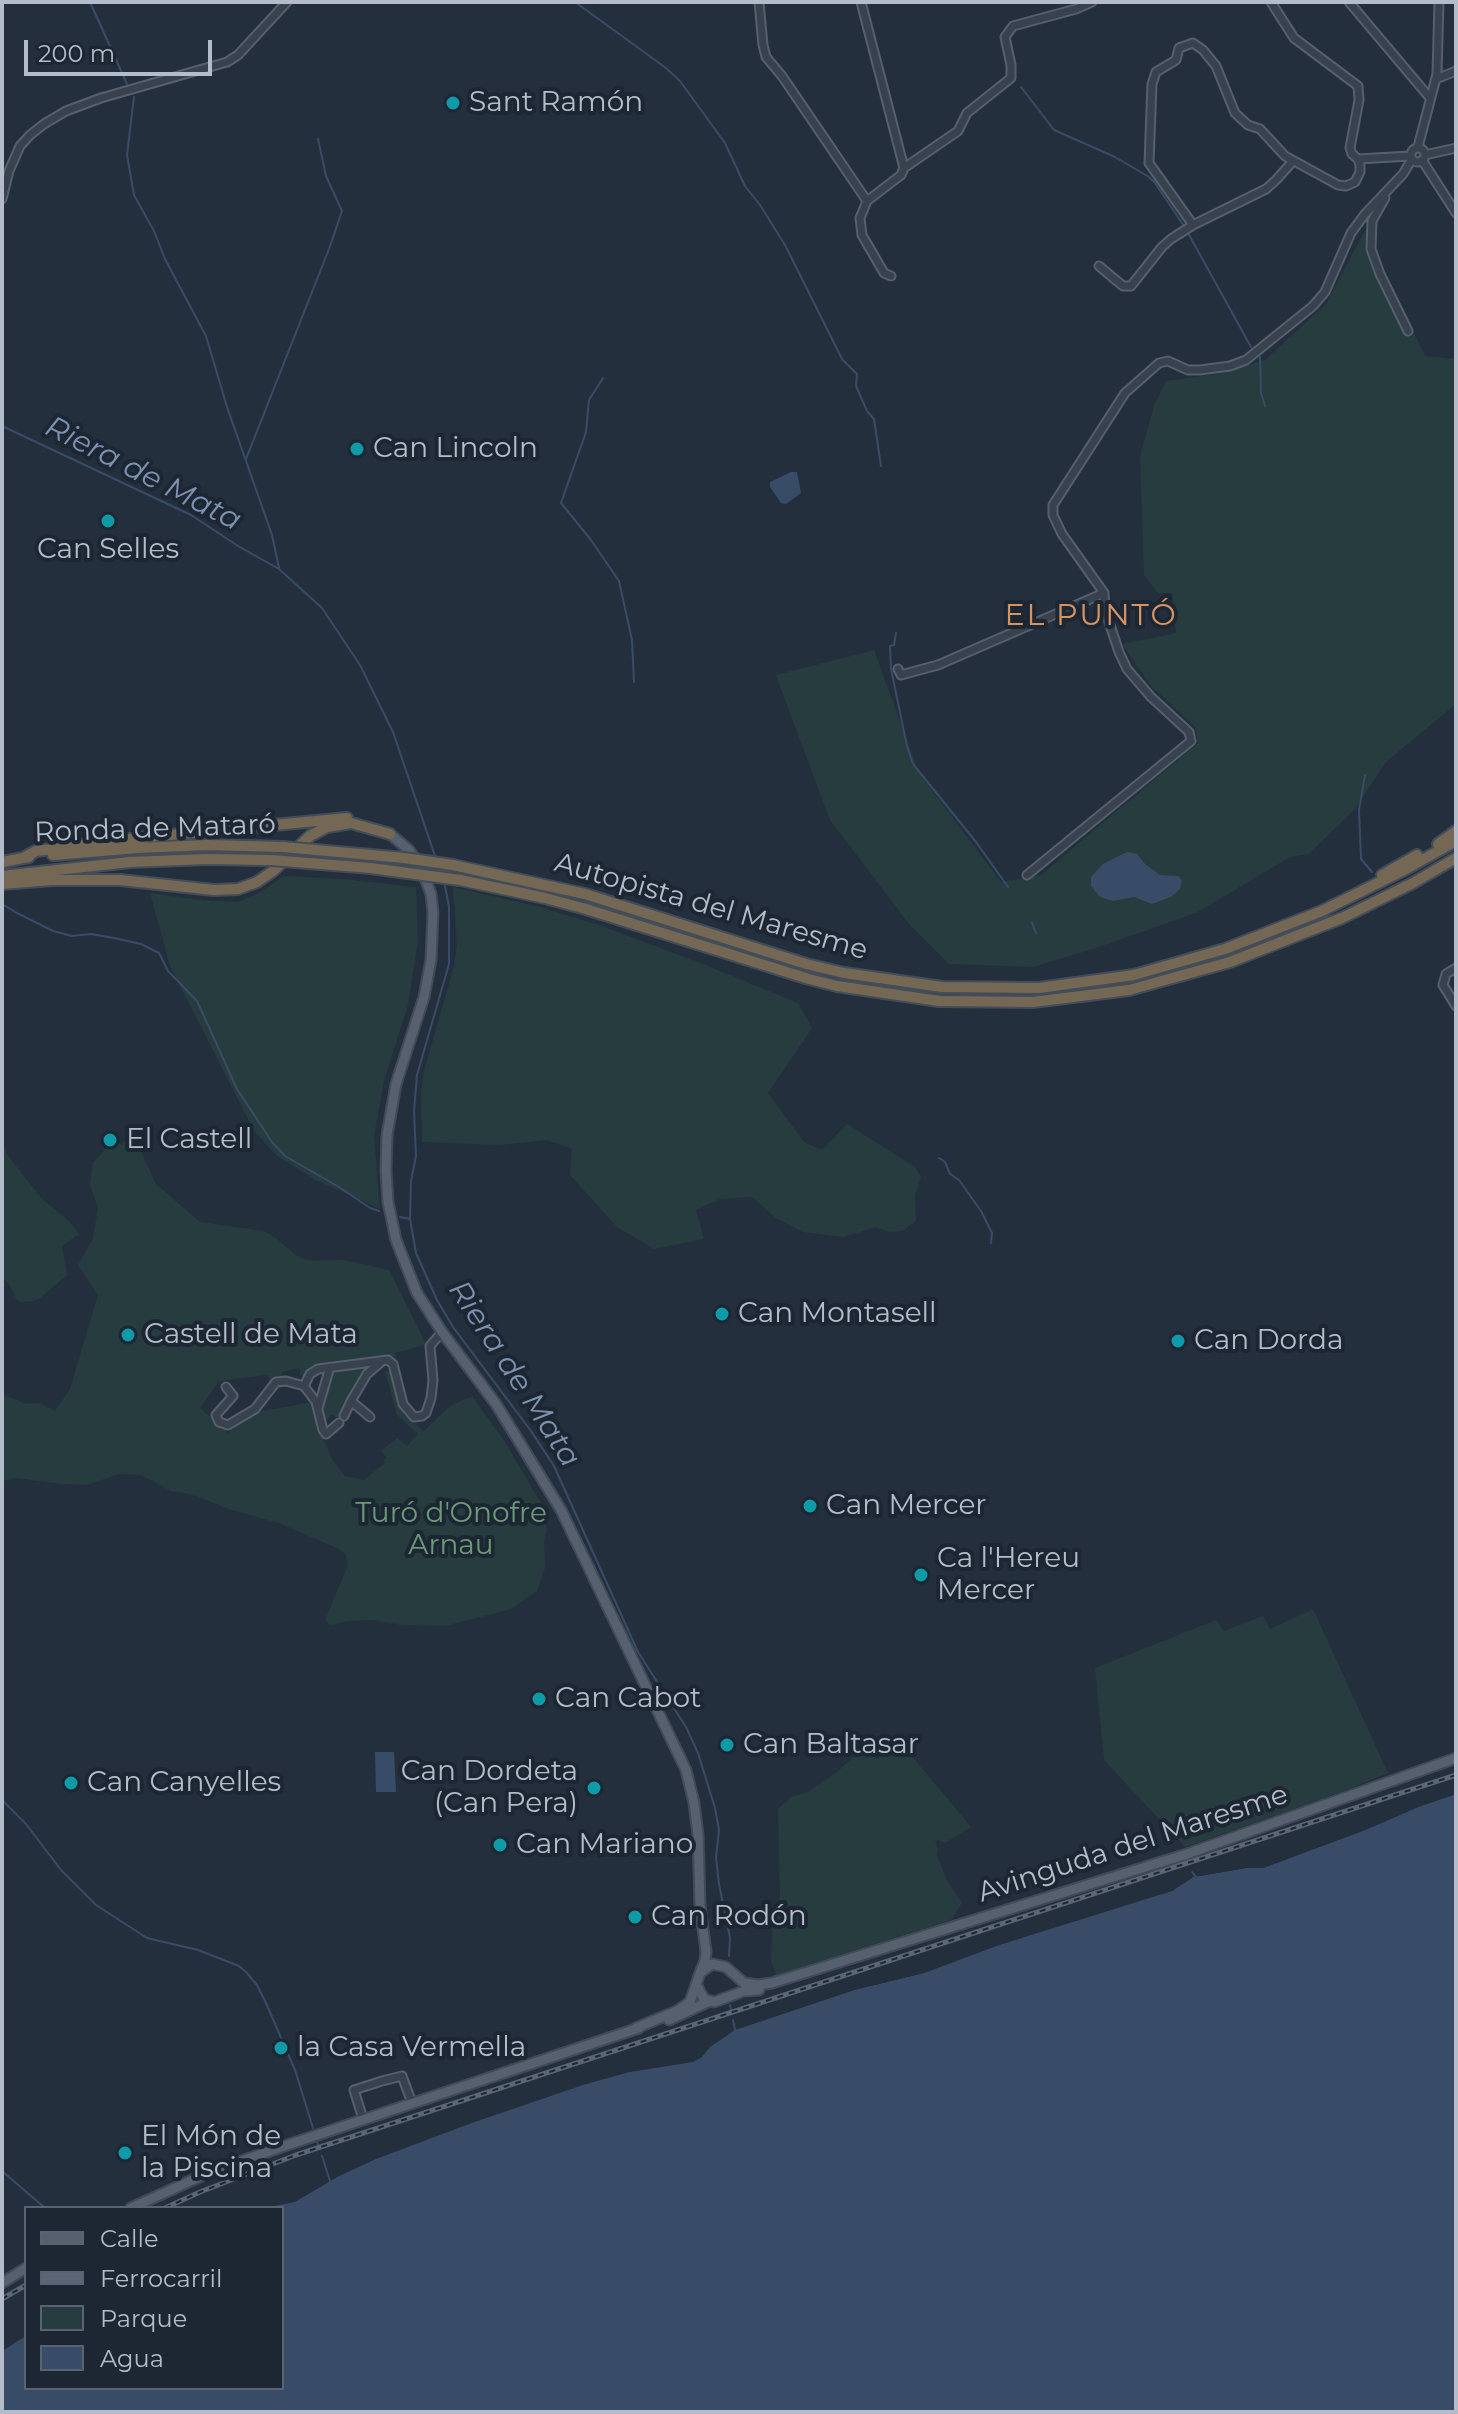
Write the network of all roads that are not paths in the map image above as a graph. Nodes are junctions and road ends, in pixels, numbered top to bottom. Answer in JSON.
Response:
{"nodes":[{"id":1,"x":287,"y":2,"type":"edge"},
{"id":2,"x":759,"y":2,"type":"edge"},
{"id":3,"x":861,"y":2,"type":"edge"},
{"id":4,"x":1092,"y":2,"type":"edge"},
{"id":5,"x":1271,"y":2,"type":"edge"},
{"id":6,"x":1349,"y":2,"type":"edge"},
{"id":7,"x":1439,"y":2,"type":"edge"},
{"id":8,"x":1074,"y":6,"type":"edge"},
{"id":9,"x":1456,"y":71,"type":"edge"},
{"id":10,"x":1436,"y":79,"type":"junction"},
{"id":11,"x":1430,"y":98,"type":"junction"},
{"id":12,"x":1418,"y":147,"type":"junction"},
{"id":13,"x":1456,"y":148,"type":"edge"},
{"id":14,"x":1411,"y":158,"type":"junction"},
{"id":15,"x":1424,"y":158,"type":"junction"},
{"id":16,"x":1358,"y":159,"type":"junction"},
{"id":17,"x":1293,"y":161,"type":"junction"},
{"id":18,"x":904,"y":168,"type":"junction"},
{"id":19,"x":1390,"y":189,"type":"junction"},
{"id":20,"x":2,"y":199,"type":"edge"},
{"id":21,"x":867,"y":201,"type":"junction"},
{"id":22,"x":1456,"y":213,"type":"edge"},
{"id":23,"x":1193,"y":225,"type":"junction"},
{"id":24,"x":1099,"y":266,"type":"dead end"},
{"id":25,"x":891,"y":276,"type":"dead end"},
{"id":26,"x":1408,"y":331,"type":"dead end"},
{"id":27,"x":1104,"y":593,"type":"junction"},
{"id":28,"x":898,"y":669,"type":"dead end"},
{"id":29,"x":1456,"y":831,"type":"edge"},
{"id":30,"x":390,"y":834,"type":"junction"},
{"id":31,"x":1456,"y":841,"type":"edge"},
{"id":32,"x":25,"y":857,"type":"junction"},
{"id":33,"x":1456,"y":860,"type":"edge"},
{"id":34,"x":2,"y":862,"type":"edge"},
{"id":35,"x":453,"y":865,"type":"joint"},
{"id":36,"x":1027,"y":875,"type":"dead end"},
{"id":37,"x":2,"y":876,"type":"edge"},
{"id":38,"x":460,"y":880,"type":"joint"},
{"id":39,"x":2,"y":884,"type":"edge"},
{"id":40,"x":1359,"y":893,"type":"junction"},
{"id":41,"x":1456,"y":968,"type":"edge"},
{"id":42,"x":1456,"y":1006,"type":"edge"},
{"id":43,"x":442,"y":1332,"type":"junction"},
{"id":44,"x":383,"y":1360,"type":"junction"},
{"id":45,"x":330,"y":1367,"type":"junction"},
{"id":46,"x":304,"y":1386,"type":"junction"},
{"id":47,"x":226,"y":1387,"type":"dead end"},
{"id":48,"x":351,"y":1401,"type":"junction"},
{"id":49,"x":318,"y":1408,"type":"junction"},
{"id":50,"x":370,"y":1417,"type":"dead end"},
{"id":51,"x":1456,"y":1758,"type":"edge"},
{"id":52,"x":704,"y":1936,"type":"junction"},
{"id":53,"x":722,"y":1965,"type":"junction"},
{"id":54,"x":823,"y":1968,"type":"junction"},
{"id":55,"x":700,"y":1973,"type":"junction"},
{"id":56,"x":731,"y":1973,"type":"junction"},
{"id":57,"x":696,"y":1984,"type":"junction"},
{"id":58,"x":728,"y":1997,"type":"junction"},
{"id":59,"x":710,"y":2001,"type":"junction"},
{"id":60,"x":636,"y":2028,"type":"junction"},
{"id":61,"x":412,"y":2103,"type":"junction"},
{"id":62,"x":363,"y":2119,"type":"junction"},
{"id":63,"x":135,"y":2206,"type":"edge"},
{"id":64,"x":24,"y":2269,"type":"edge"},
{"id":65,"x":2,"y":2283,"type":"edge"}],
"edges":[{"from":1,"to":20,"type":"street"},
{"from":2,"to":21,"type":"street"},
{"from":3,"to":18,"type":"street"},
{"from":4,"to":8,"type":"street"},
{"from":5,"to":16,"type":"street"},
{"from":6,"to":11,"type":"street"},
{"from":7,"to":10,"type":"street"},
{"from":8,"to":18,"type":"street"},
{"from":9,"to":10,"type":"street"},
{"from":10,"to":11,"type":"street"},
{"from":11,"to":12,"type":"street"},
{"from":12,"to":14,"type":"street"},
{"from":12,"to":15,"type":"street"},
{"from":13,"to":15,"type":"street"},
{"from":14,"to":15,"type":"street"},
{"from":14,"to":16,"type":"street"},
{"from":14,"to":19,"type":"street"},
{"from":15,"to":22,"type":"street"},
{"from":16,"to":17,"type":"street"},
{"from":17,"to":23,"type":"street"},
{"from":17,"to":23,"type":"street"},
{"from":18,"to":21,"type":"street"},
{"from":19,"to":26,"type":"street"},
{"from":19,"to":27,"type":"street"},
{"from":21,"to":25,"type":"street"},
{"from":23,"to":24,"type":"street"},
{"from":27,"to":28,"type":"street"},
{"from":27,"to":36,"type":"street"},
{"from":29,"to":40,"type":"highway"},
{"from":30,"to":32,"type":"highway"},
{"from":30,"to":39,"type":"highway"},
{"from":30,"to":43,"type":"main road"},
{"from":31,"to":40,"type":"highway","name":"Autopista del Maresme"},
{"from":32,"to":34,"type":"highway","name":"Ronda de Mataró"},
{"from":32,"to":35,"type":"highway","name":"Ronda de Mataró","bridge":true},
{"from":33,"to":38,"type":"highway","name":"Autopista del Maresme"},
{"from":35,"to":40,"type":"highway","name":"Autopista del Maresme"},
{"from":37,"to":38,"type":"highway","name":"Ronda de Mataró","bridge":true},
{"from":41,"to":42,"type":"street"},
{"from":43,"to":44,"type":"street"},
{"from":43,"to":52,"type":"main road"},
{"from":44,"to":45,"type":"street"},
{"from":44,"to":48,"type":"street"},
{"from":45,"to":46,"type":"street"},
{"from":45,"to":49,"type":"street"},
{"from":46,"to":47,"type":"street"},
{"from":46,"to":49,"type":"street"},
{"from":48,"to":49,"type":"street"},
{"from":48,"to":50,"type":"street"},
{"from":51,"to":54,"type":"main road","name":"Avinguda del Maresme"},
{"from":52,"to":53,"type":"main road"},
{"from":52,"to":55,"type":"main road"},
{"from":53,"to":55,"type":"main road"},
{"from":53,"to":56,"type":"main road"},
{"from":54,"to":56,"type":"main road","name":"Avinguda del Maresme"},
{"from":54,"to":58,"type":"main road","name":"Avinguda del Maresme"},
{"from":55,"to":57,"type":"main road"},
{"from":56,"to":58,"type":"main road"},
{"from":57,"to":59,"type":"main road"},
{"from":57,"to":60,"type":"main road"},
{"from":58,"to":59,"type":"main road"},
{"from":59,"to":60,"type":"main road"},
{"from":60,"to":61,"type":"main road"},
{"from":61,"to":62,"type":"main road"},
{"from":61,"to":62,"type":"street"},
{"from":62,"to":63,"type":"main road"},
{"from":64,"to":65,"type":"main road"}]}
